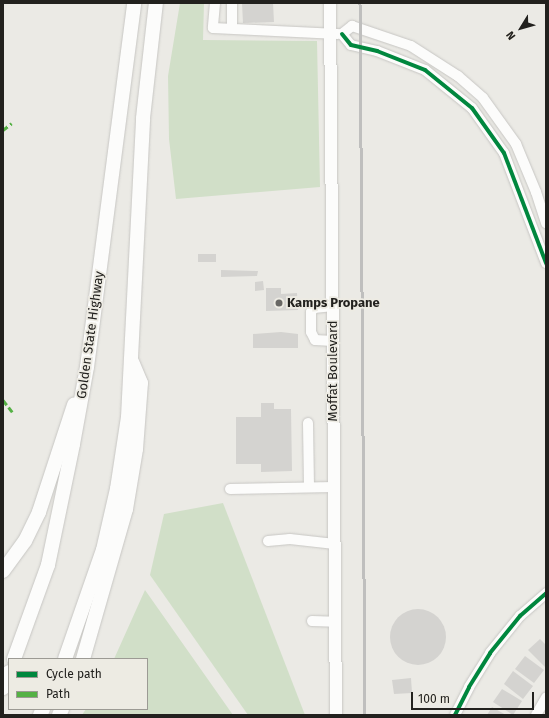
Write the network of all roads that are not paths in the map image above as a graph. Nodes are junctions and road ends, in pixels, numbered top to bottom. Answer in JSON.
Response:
{"nodes":[{"id":1,"x":134,"y":3,"type":"edge"},
{"id":2,"x":156,"y":3,"type":"edge"},
{"id":3,"x":215,"y":3,"type":"edge"},
{"id":4,"x":232,"y":3,"type":"edge"},
{"id":5,"x":330,"y":3,"type":"edge"},
{"id":6,"x":232,"y":27,"type":"junction"},
{"id":7,"x":336,"y":34,"type":"junction"},
{"id":8,"x":546,"y":223,"type":"edge"},
{"id":9,"x":546,"y":263,"type":"edge"},
{"id":10,"x":333,"y":306,"type":"junction"},
{"id":11,"x":333,"y":341,"type":"junction"},
{"id":12,"x":130,"y":359,"type":"junction"},
{"id":13,"x":87,"y":367,"type":"junction"},
{"id":14,"x":308,"y":423,"type":"dead end"},
{"id":15,"x":309,"y":487,"type":"junction"},
{"id":16,"x":334,"y":487,"type":"junction"},
{"id":17,"x":230,"y":489,"type":"dead end"},
{"id":18,"x":268,"y":541,"type":"dead end"},
{"id":19,"x":335,"y":544,"type":"junction"},
{"id":20,"x":3,"y":571,"type":"edge"},
{"id":21,"x":546,"y":594,"type":"edge"},
{"id":22,"x":312,"y":621,"type":"dead end"},
{"id":23,"x":335,"y":622,"type":"junction"},
{"id":24,"x":14,"y":658,"type":"edge"},
{"id":25,"x":65,"y":658,"type":"edge"},
{"id":26,"x":83,"y":658,"type":"edge"},
{"id":27,"x":8,"y":675,"type":"edge"},
{"id":28,"x":3,"y":688,"type":"edge"},
{"id":29,"x":546,"y":698,"type":"edge"},
{"id":30,"x":336,"y":715,"type":"edge"},
{"id":31,"x":455,"y":715,"type":"edge"},
{"id":32,"x":536,"y":715,"type":"edge"}],
"edges":[{"from":1,"to":13,"type":"highway","name":"Golden State Highway"},
{"from":2,"to":12,"type":"highway"},
{"from":3,"to":6,"type":"street"},
{"from":4,"to":6,"type":"street"},
{"from":5,"to":7,"type":"main road","name":"Moffat Boulevard"},
{"from":6,"to":7,"type":"street"},
{"from":7,"to":8,"type":"street"},
{"from":7,"to":9,"type":"street"},
{"from":7,"to":10,"type":"main road","name":"Moffat Boulevard"},
{"from":10,"to":11,"type":"main road","name":"Moffat Boulevard"},
{"from":10,"to":11,"type":"street"},
{"from":11,"to":16,"type":"main road","name":"Moffat Boulevard"},
{"from":12,"to":25,"type":"highway"},
{"from":12,"to":26,"type":"highway"},
{"from":13,"to":20,"type":"highway"},
{"from":13,"to":24,"type":"highway","name":"Golden State Highway"},
{"from":14,"to":15,"type":"street"},
{"from":15,"to":16,"type":"street"},
{"from":15,"to":17,"type":"street"},
{"from":16,"to":19,"type":"main road","name":"Moffat Boulevard"},
{"from":18,"to":19,"type":"street"},
{"from":19,"to":23,"type":"main road","name":"Moffat Boulevard"},
{"from":21,"to":31,"type":"street"},
{"from":22,"to":23,"type":"street"},
{"from":23,"to":30,"type":"main road","name":"Moffat Boulevard"},
{"from":27,"to":28,"type":"highway"},
{"from":29,"to":32,"type":"street"}]}
